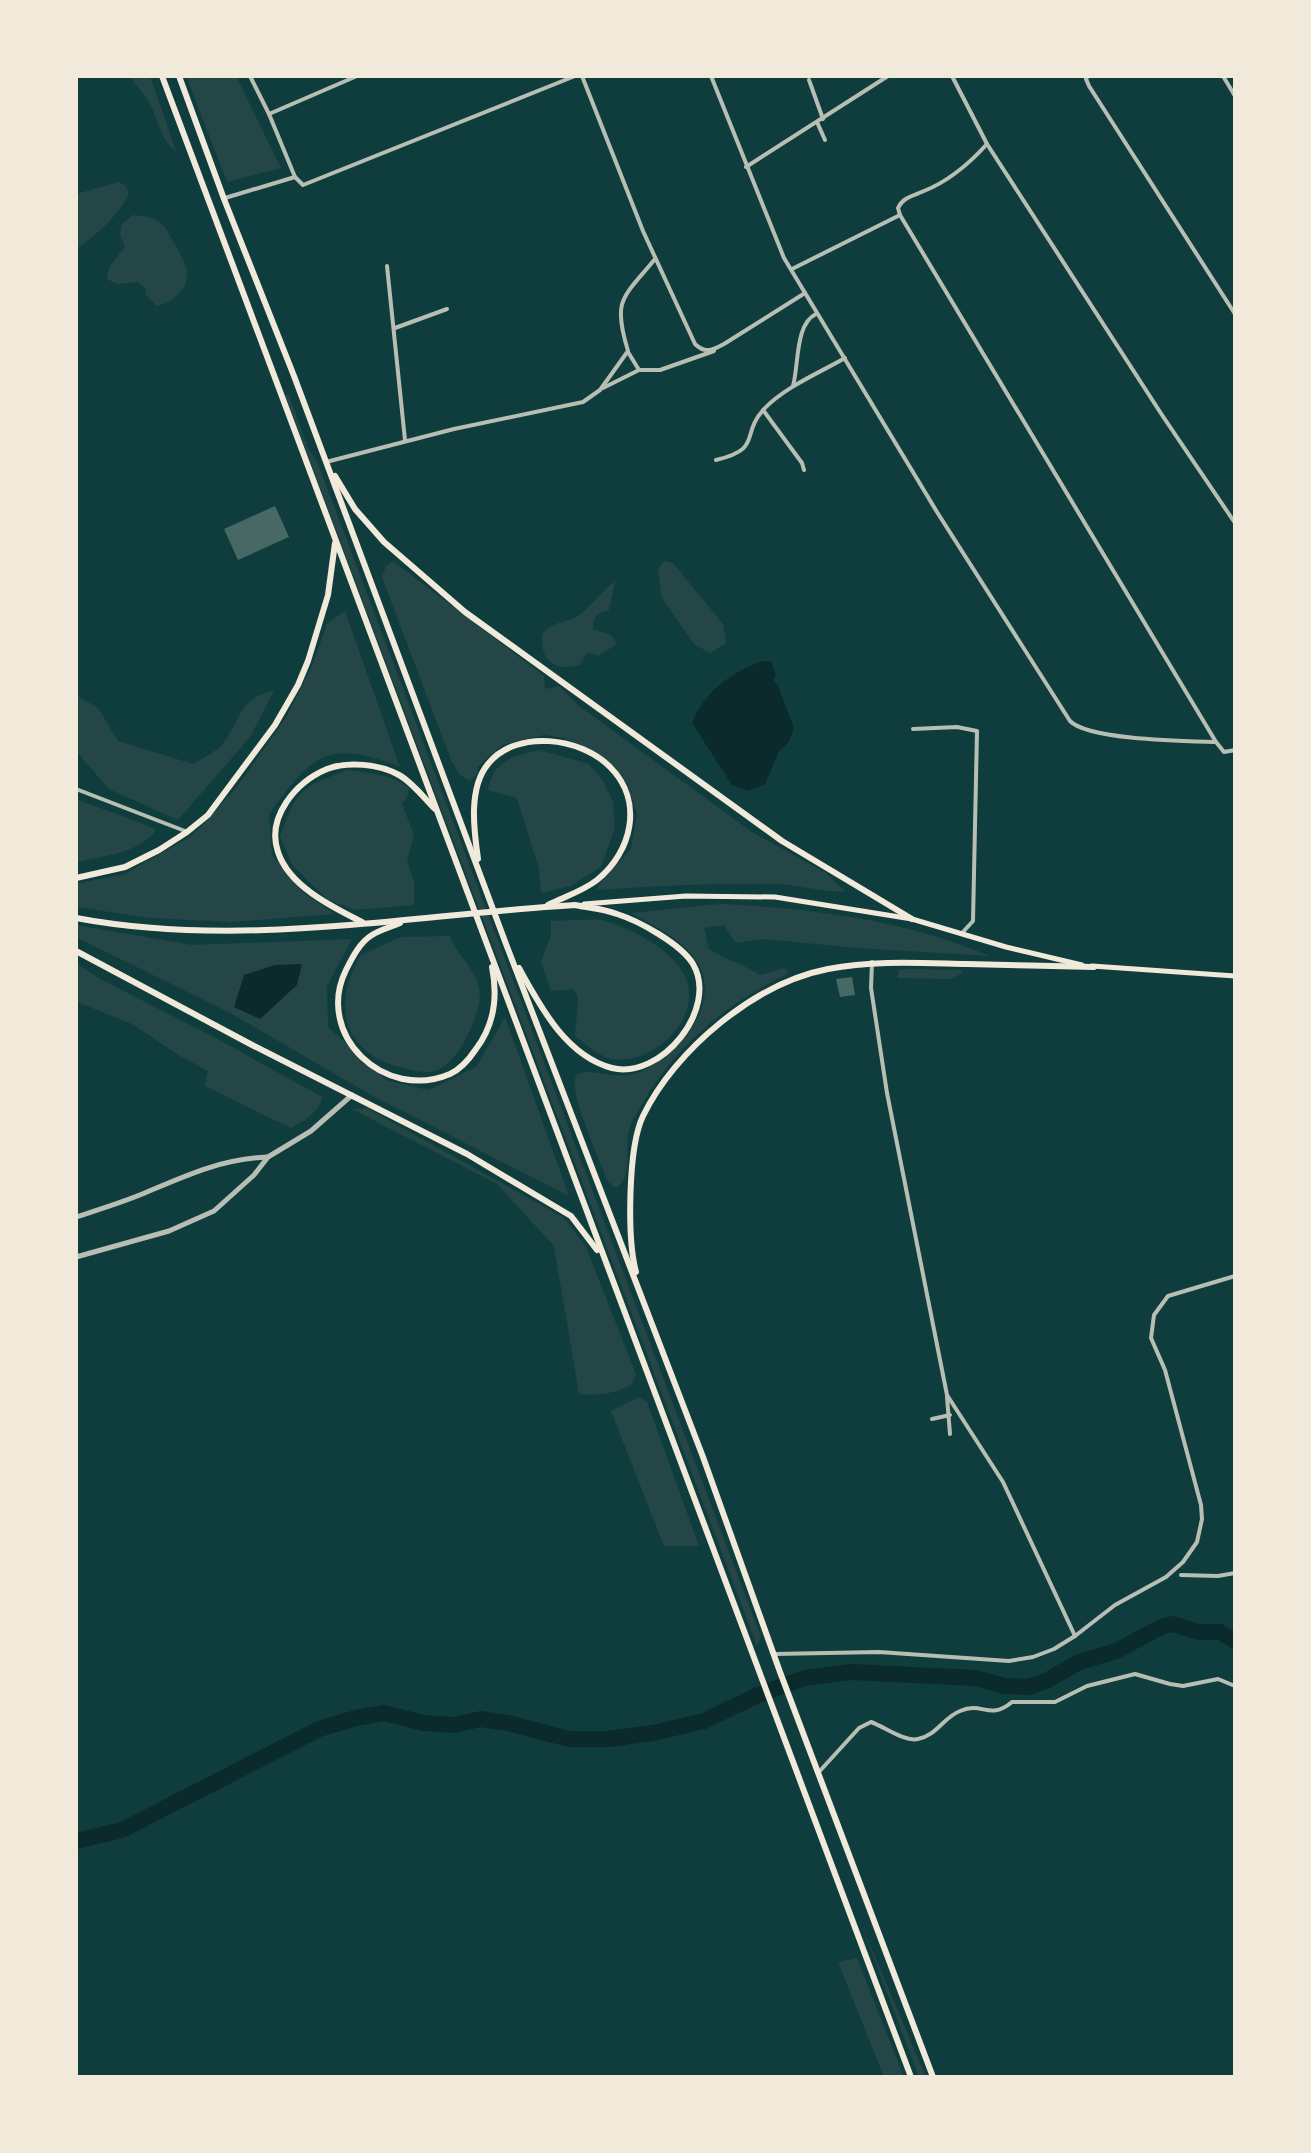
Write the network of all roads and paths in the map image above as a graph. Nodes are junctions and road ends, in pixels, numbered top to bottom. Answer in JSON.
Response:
{"nodes":[{"id":1,"x":162,"y":76,"type":"edge"},
{"id":2,"x":179,"y":76,"type":"edge"},
{"id":3,"x":250,"y":76,"type":"edge"},
{"id":4,"x":357,"y":76,"type":"edge"},
{"id":5,"x":575,"y":76,"type":"edge"},
{"id":6,"x":582,"y":76,"type":"edge"},
{"id":7,"x":711,"y":76,"type":"edge"},
{"id":8,"x":888,"y":76,"type":"edge"},
{"id":9,"x":952,"y":76,"type":"edge"},
{"id":10,"x":1223,"y":76,"type":"edge"},
{"id":11,"x":1087,"y":77,"type":"edge"},
{"id":12,"x":809,"y":80,"type":"dead end"},
{"id":13,"x":1235,"y":96,"type":"edge"},
{"id":14,"x":269,"y":114,"type":"junction"},
{"id":15,"x":823,"y":119,"type":"junction"},
{"id":16,"x":817,"y":122,"type":"junction"},
{"id":17,"x":825,"y":140,"type":"dead end"},
{"id":18,"x":987,"y":144,"type":"junction"},
{"id":19,"x":746,"y":167,"type":"junction"},
{"id":20,"x":295,"y":177,"type":"junction"},
{"id":21,"x":224,"y":199,"type":"junction"},
{"id":22,"x":900,"y":215,"type":"junction"},
{"id":23,"x":655,"y":259,"type":"junction"},
{"id":24,"x":387,"y":266,"type":"dead end"},
{"id":25,"x":792,"y":269,"type":"junction"},
{"id":26,"x":805,"y":293,"type":"junction"},
{"id":27,"x":447,"y":309,"type":"dead end"},
{"id":28,"x":816,"y":314,"type":"junction"},
{"id":29,"x":1235,"y":314,"type":"edge"},
{"id":30,"x":395,"y":328,"type":"junction"},
{"id":31,"x":695,"y":344,"type":"junction"},
{"id":32,"x":715,"y":349,"type":"junction"},
{"id":33,"x":628,"y":351,"type":"junction"},
{"id":34,"x":699,"y":356,"type":"junction"},
{"id":35,"x":845,"y":358,"type":"junction"},
{"id":36,"x":639,"y":370,"type":"junction"},
{"id":37,"x":294,"y":376,"type":"junction"},
{"id":38,"x":276,"y":380,"type":"junction"},
{"id":39,"x":792,"y":389,"type":"junction"},
{"id":40,"x":600,"y":390,"type":"junction"},
{"id":41,"x":763,"y":410,"type":"junction"},
{"id":42,"x":405,"y":440,"type":"junction"},
{"id":43,"x":716,"y":460,"type":"dead end"},
{"id":44,"x":326,"y":462,"type":"junction"},
{"id":45,"x":804,"y":470,"type":"dead end"},
{"id":46,"x":1235,"y":523,"type":"edge"},
{"id":47,"x":335,"y":543,"type":"junction"},
{"id":48,"x":913,"y":729,"type":"dead end"},
{"id":49,"x":1216,"y":742,"type":"junction"},
{"id":50,"x":1235,"y":750,"type":"edge"},
{"id":51,"x":76,"y":789,"type":"edge"},
{"id":52,"x":438,"y":812,"type":"junction"},
{"id":53,"x":187,"y":832,"type":"junction"},
{"id":54,"x":480,"y":875,"type":"junction"},
{"id":55,"x":76,"y":878,"type":"edge"},
{"id":56,"x":575,"y":905,"type":"junction"},
{"id":57,"x":543,"y":907,"type":"junction"},
{"id":58,"x":76,"y":918,"type":"edge"},
{"id":59,"x":912,"y":919,"type":"junction"},
{"id":60,"x":405,"y":921,"type":"junction"},
{"id":61,"x":365,"y":924,"type":"junction"},
{"id":62,"x":962,"y":933,"type":"junction"},
{"id":63,"x":506,"y":944,"type":"junction"},
{"id":64,"x":488,"y":948,"type":"junction"},
{"id":65,"x":76,"y":951,"type":"edge"},
{"id":66,"x":872,"y":962,"type":"junction"},
{"id":67,"x":1094,"y":967,"type":"junction"},
{"id":68,"x":1235,"y":976,"type":"edge"},
{"id":69,"x":352,"y":1095,"type":"junction"},
{"id":70,"x":268,"y":1157,"type":"junction"},
{"id":71,"x":76,"y":1217,"type":"edge"},
{"id":72,"x":602,"y":1256,"type":"junction"},
{"id":73,"x":76,"y":1257,"type":"edge"},
{"id":74,"x":1235,"y":1276,"type":"edge"},
{"id":75,"x":645,"y":1302,"type":"junction"},
{"id":76,"x":947,"y":1395,"type":"junction"},
{"id":77,"x":950,"y":1415,"type":"junction"},
{"id":78,"x":932,"y":1419,"type":"dead end"},
{"id":79,"x":950,"y":1434,"type":"dead end"},
{"id":80,"x":1235,"y":1573,"type":"edge"},
{"id":81,"x":1181,"y":1575,"type":"dead end"},
{"id":82,"x":1075,"y":1636,"type":"junction"},
{"id":83,"x":774,"y":1654,"type":"junction"},
{"id":84,"x":1235,"y":1686,"type":"edge"},
{"id":85,"x":818,"y":1773,"type":"junction"},
{"id":86,"x":839,"y":1830,"type":"junction"},
{"id":87,"x":821,"y":1837,"type":"junction"},
{"id":88,"x":911,"y":2077,"type":"edge"},
{"id":89,"x":933,"y":2077,"type":"edge"}],
"edges":[{"from":1,"to":38,"type":"highway"},
{"from":2,"to":21,"type":"highway"},
{"from":3,"to":14,"type":"street"},
{"from":4,"to":14,"type":"street"},
{"from":5,"to":20,"type":"street"},
{"from":6,"to":23,"type":"street"},
{"from":7,"to":19,"type":"street"},
{"from":8,"to":15,"type":"street"},
{"from":9,"to":18,"type":"street"},
{"from":10,"to":13,"type":"street"},
{"from":11,"to":29,"type":"street"},
{"from":12,"to":15,"type":"street"},
{"from":14,"to":20,"type":"street"},
{"from":15,"to":16,"type":"street"},
{"from":16,"to":17,"type":"street"},
{"from":16,"to":19,"type":"street"},
{"from":18,"to":22,"type":"street"},
{"from":18,"to":46,"type":"street"},
{"from":19,"to":25,"type":"street"},
{"from":20,"to":21,"type":"street"},
{"from":21,"to":37,"type":"highway"},
{"from":22,"to":25,"type":"street"},
{"from":22,"to":49,"type":"street"},
{"from":23,"to":31,"type":"street"},
{"from":23,"to":33,"type":"street"},
{"from":24,"to":30,"type":"street"},
{"from":25,"to":26,"type":"street"},
{"from":26,"to":28,"type":"street"},
{"from":26,"to":32,"type":"street"},
{"from":27,"to":30,"type":"street"},
{"from":28,"to":35,"type":"street"},
{"from":28,"to":39,"type":"street"},
{"from":30,"to":42,"type":"street"},
{"from":31,"to":32,"type":"street"},
{"from":31,"to":34,"type":"street"},
{"from":32,"to":34,"type":"street"},
{"from":33,"to":36,"type":"street"},
{"from":33,"to":40,"type":"street"},
{"from":34,"to":36,"type":"street"},
{"from":35,"to":39,"type":"street"},
{"from":35,"to":49,"type":"street"},
{"from":36,"to":40,"type":"street"},
{"from":37,"to":38,"type":"highway"},
{"from":37,"to":44,"type":"highway"},
{"from":38,"to":47,"type":"highway"},
{"from":39,"to":41,"type":"street"},
{"from":40,"to":42,"type":"street"},
{"from":41,"to":43,"type":"street"},
{"from":41,"to":45,"type":"street"},
{"from":42,"to":44,"type":"street"},
{"from":44,"to":54,"type":"highway"},
{"from":44,"to":59,"type":"highway"},
{"from":47,"to":52,"type":"highway"},
{"from":47,"to":53,"type":"highway"},
{"from":48,"to":62,"type":"street"},
{"from":49,"to":50,"type":"street"},
{"from":51,"to":53,"type":"street"},
{"from":52,"to":61,"type":"highway"},
{"from":52,"to":64,"type":"highway"},
{"from":53,"to":55,"type":"highway"},
{"from":54,"to":57,"type":"highway"},
{"from":54,"to":63,"type":"highway"},
{"from":56,"to":57,"type":"highway"},
{"from":56,"to":59,"type":"main road"},
{"from":56,"to":63,"type":"highway"},
{"from":57,"to":60,"type":"highway"},
{"from":58,"to":61,"type":"highway"},
{"from":59,"to":62,"type":"main road"},
{"from":60,"to":61,"type":"highway"},
{"from":60,"to":64,"type":"highway"},
{"from":62,"to":67,"type":"main road"},
{"from":63,"to":75,"type":"highway"},
{"from":64,"to":72,"type":"highway"},
{"from":65,"to":69,"type":"highway"},
{"from":66,"to":67,"type":"highway"},
{"from":66,"to":75,"type":"highway"},
{"from":66,"to":76,"type":"street"},
{"from":67,"to":68,"type":"main road"},
{"from":69,"to":70,"type":"street"},
{"from":69,"to":72,"type":"highway"},
{"from":70,"to":71,"type":"street"},
{"from":70,"to":73,"type":"street"},
{"from":72,"to":87,"type":"highway"},
{"from":74,"to":82,"type":"street"},
{"from":75,"to":83,"type":"highway"},
{"from":76,"to":77,"type":"street"},
{"from":76,"to":82,"type":"street"},
{"from":77,"to":78,"type":"street"},
{"from":77,"to":79,"type":"street"},
{"from":80,"to":81,"type":"street"},
{"from":82,"to":83,"type":"street"},
{"from":83,"to":85,"type":"highway"},
{"from":84,"to":85,"type":"street"},
{"from":85,"to":86,"type":"highway"},
{"from":86,"to":87,"type":"highway"},
{"from":86,"to":89,"type":"highway"},
{"from":87,"to":88,"type":"highway"}]}
